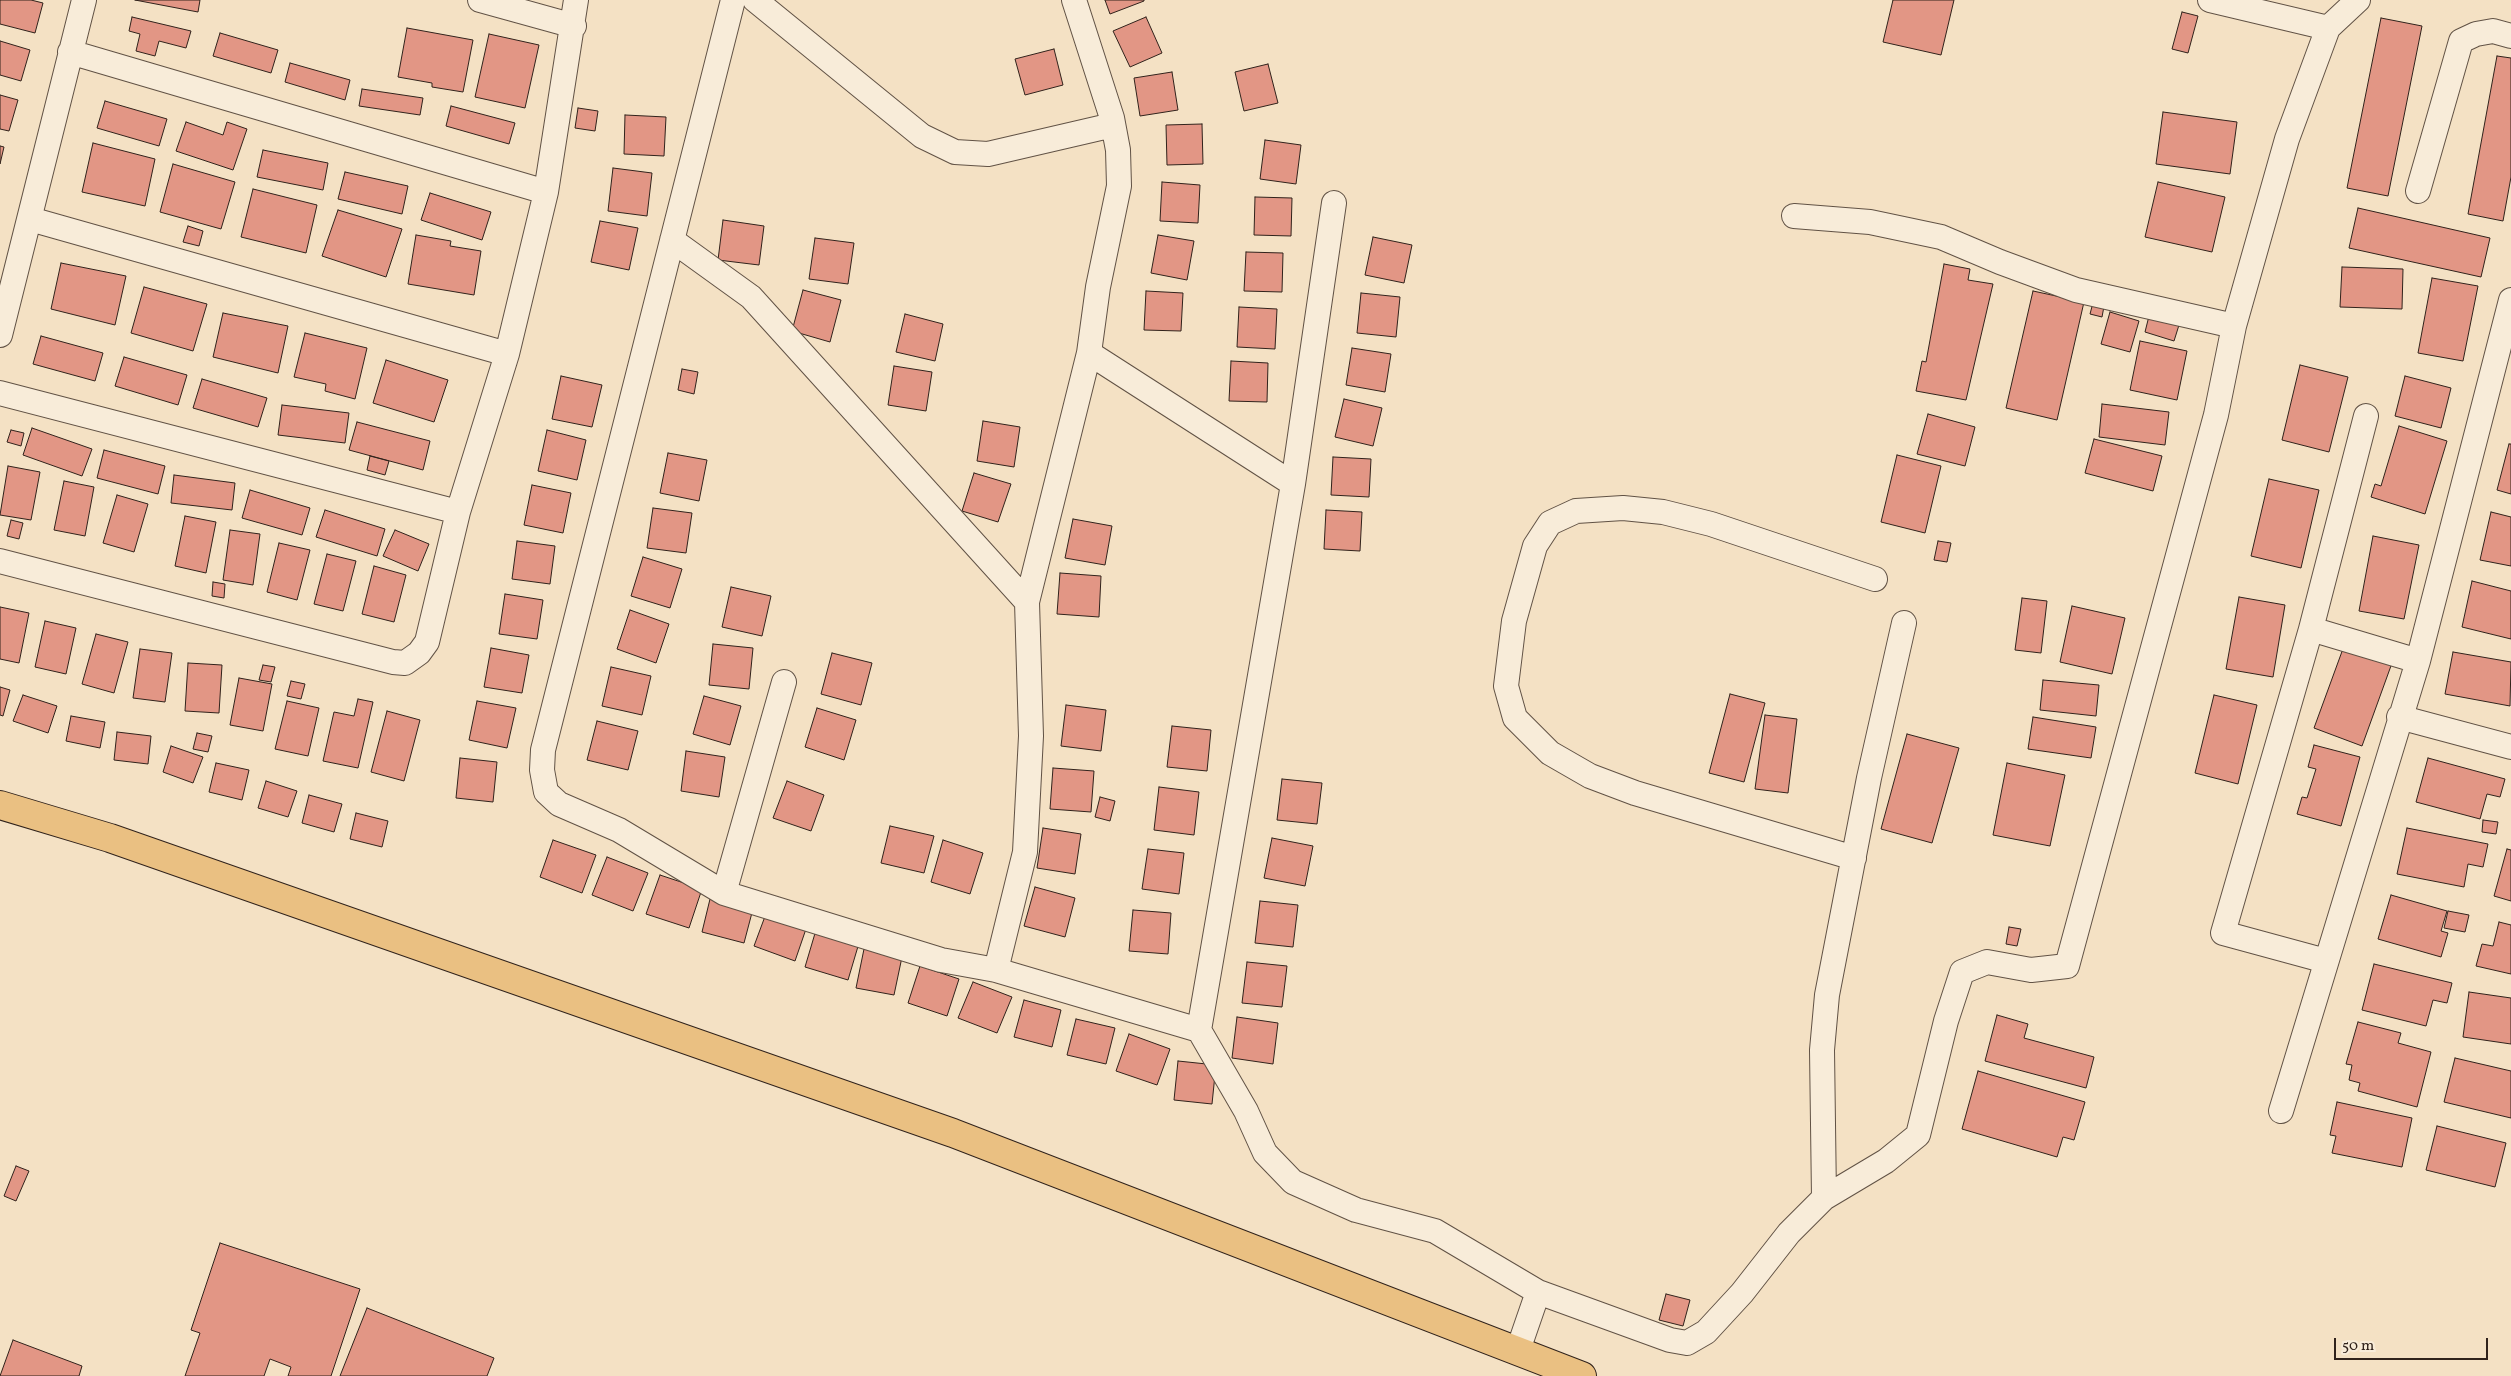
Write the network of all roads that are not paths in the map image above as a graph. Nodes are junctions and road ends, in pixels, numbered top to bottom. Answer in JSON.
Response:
{"nodes":[{"id":1,"x":84,"y":0,"type":"edge"},
{"id":2,"x":480,"y":0,"type":"edge"},
{"id":3,"x":576,"y":0,"type":"edge"},
{"id":4,"x":733,"y":0,"type":"edge"},
{"id":5,"x":755,"y":0,"type":"edge"},
{"id":6,"x":1074,"y":0,"type":"edge"},
{"id":7,"x":2210,"y":0,"type":"edge"},
{"id":8,"x":2358,"y":0,"type":"edge"},
{"id":9,"x":574,"y":26,"type":"junction"},
{"id":10,"x":2328,"y":28,"type":"junction"},
{"id":11,"x":2511,"y":36,"type":"edge"},
{"id":12,"x":70,"y":52,"type":"junction"},
{"id":13,"x":1113,"y":125,"type":"junction"},
{"id":14,"x":2418,"y":191,"type":"dead end"},
{"id":15,"x":546,"y":192,"type":"junction"},
{"id":16,"x":1334,"y":202,"type":"dead end"},
{"id":17,"x":1794,"y":216,"type":"dead end"},
{"id":18,"x":30,"y":219,"type":"junction"},
{"id":19,"x":672,"y":240,"type":"junction"},
{"id":20,"x":2511,"y":300,"type":"edge"},
{"id":21,"x":2234,"y":326,"type":"junction"},
{"id":22,"x":0,"y":335,"type":"edge"},
{"id":23,"x":1088,"y":353,"type":"junction"},
{"id":24,"x":507,"y":354,"type":"junction"},
{"id":25,"x":0,"y":393,"type":"edge"},
{"id":26,"x":2366,"y":416,"type":"dead end"},
{"id":27,"x":1293,"y":484,"type":"junction"},
{"id":28,"x":458,"y":512,"type":"junction"},
{"id":29,"x":0,"y":561,"type":"edge"},
{"id":30,"x":1875,"y":579,"type":"dead end"},
{"id":31,"x":1027,"y":602,"type":"junction"},
{"id":32,"x":1904,"y":623,"type":"dead end"},
{"id":33,"x":2311,"y":629,"type":"junction"},
{"id":34,"x":2418,"y":661,"type":"junction"},
{"id":35,"x":784,"y":682,"type":"dead end"},
{"id":36,"x":2399,"y":717,"type":"junction"},
{"id":37,"x":2511,"y":747,"type":"edge"},
{"id":38,"x":0,"y":805,"type":"edge"},
{"id":39,"x":1854,"y":858,"type":"junction"},
{"id":40,"x":724,"y":893,"type":"junction"},
{"id":41,"x":2326,"y":961,"type":"junction"},
{"id":42,"x":996,"y":970,"type":"junction"},
{"id":43,"x":1199,"y":1030,"type":"junction"},
{"id":44,"x":2281,"y":1111,"type":"dead end"},
{"id":45,"x":1824,"y":1198,"type":"junction"},
{"id":46,"x":1538,"y":1292,"type":"junction"},
{"id":47,"x":1518,"y":1350,"type":"junction"},
{"id":48,"x":1582,"y":1376,"type":"edge"}],
"edges":[{"from":1,"to":12,"type":"street"},
{"from":2,"to":9,"type":"street"},
{"from":3,"to":9,"type":"street"},
{"from":4,"to":19,"type":"street"},
{"from":5,"to":13,"type":"street"},
{"from":6,"to":13,"type":"street"},
{"from":7,"to":10,"type":"street"},
{"from":8,"to":10,"type":"street"},
{"from":9,"to":15,"type":"street"},
{"from":10,"to":21,"type":"street"},
{"from":11,"to":14,"type":"street"},
{"from":12,"to":15,"type":"street"},
{"from":12,"to":18,"type":"street"},
{"from":13,"to":23,"type":"street"},
{"from":15,"to":24,"type":"street"},
{"from":16,"to":27,"type":"street"},
{"from":17,"to":21,"type":"street"},
{"from":18,"to":22,"type":"street"},
{"from":18,"to":24,"type":"street"},
{"from":19,"to":31,"type":"street"},
{"from":19,"to":40,"type":"street"},
{"from":20,"to":34,"type":"street"},
{"from":21,"to":45,"type":"street"},
{"from":23,"to":27,"type":"street"},
{"from":23,"to":31,"type":"street"},
{"from":24,"to":28,"type":"street"},
{"from":25,"to":28,"type":"street"},
{"from":26,"to":33,"type":"street"},
{"from":27,"to":43,"type":"street"},
{"from":28,"to":29,"type":"street"},
{"from":30,"to":39,"type":"street"},
{"from":31,"to":42,"type":"street"},
{"from":32,"to":39,"type":"street"},
{"from":33,"to":34,"type":"street"},
{"from":33,"to":41,"type":"street"},
{"from":34,"to":36,"type":"street"},
{"from":35,"to":40,"type":"street"},
{"from":36,"to":37,"type":"street"},
{"from":36,"to":41,"type":"street"},
{"from":38,"to":47,"type":"main road"},
{"from":39,"to":45,"type":"street"},
{"from":40,"to":42,"type":"street"},
{"from":41,"to":44,"type":"street"},
{"from":42,"to":43,"type":"street"},
{"from":43,"to":46,"type":"street"},
{"from":45,"to":46,"type":"street"},
{"from":46,"to":47,"type":"street"},
{"from":47,"to":48,"type":"main road"}]}
